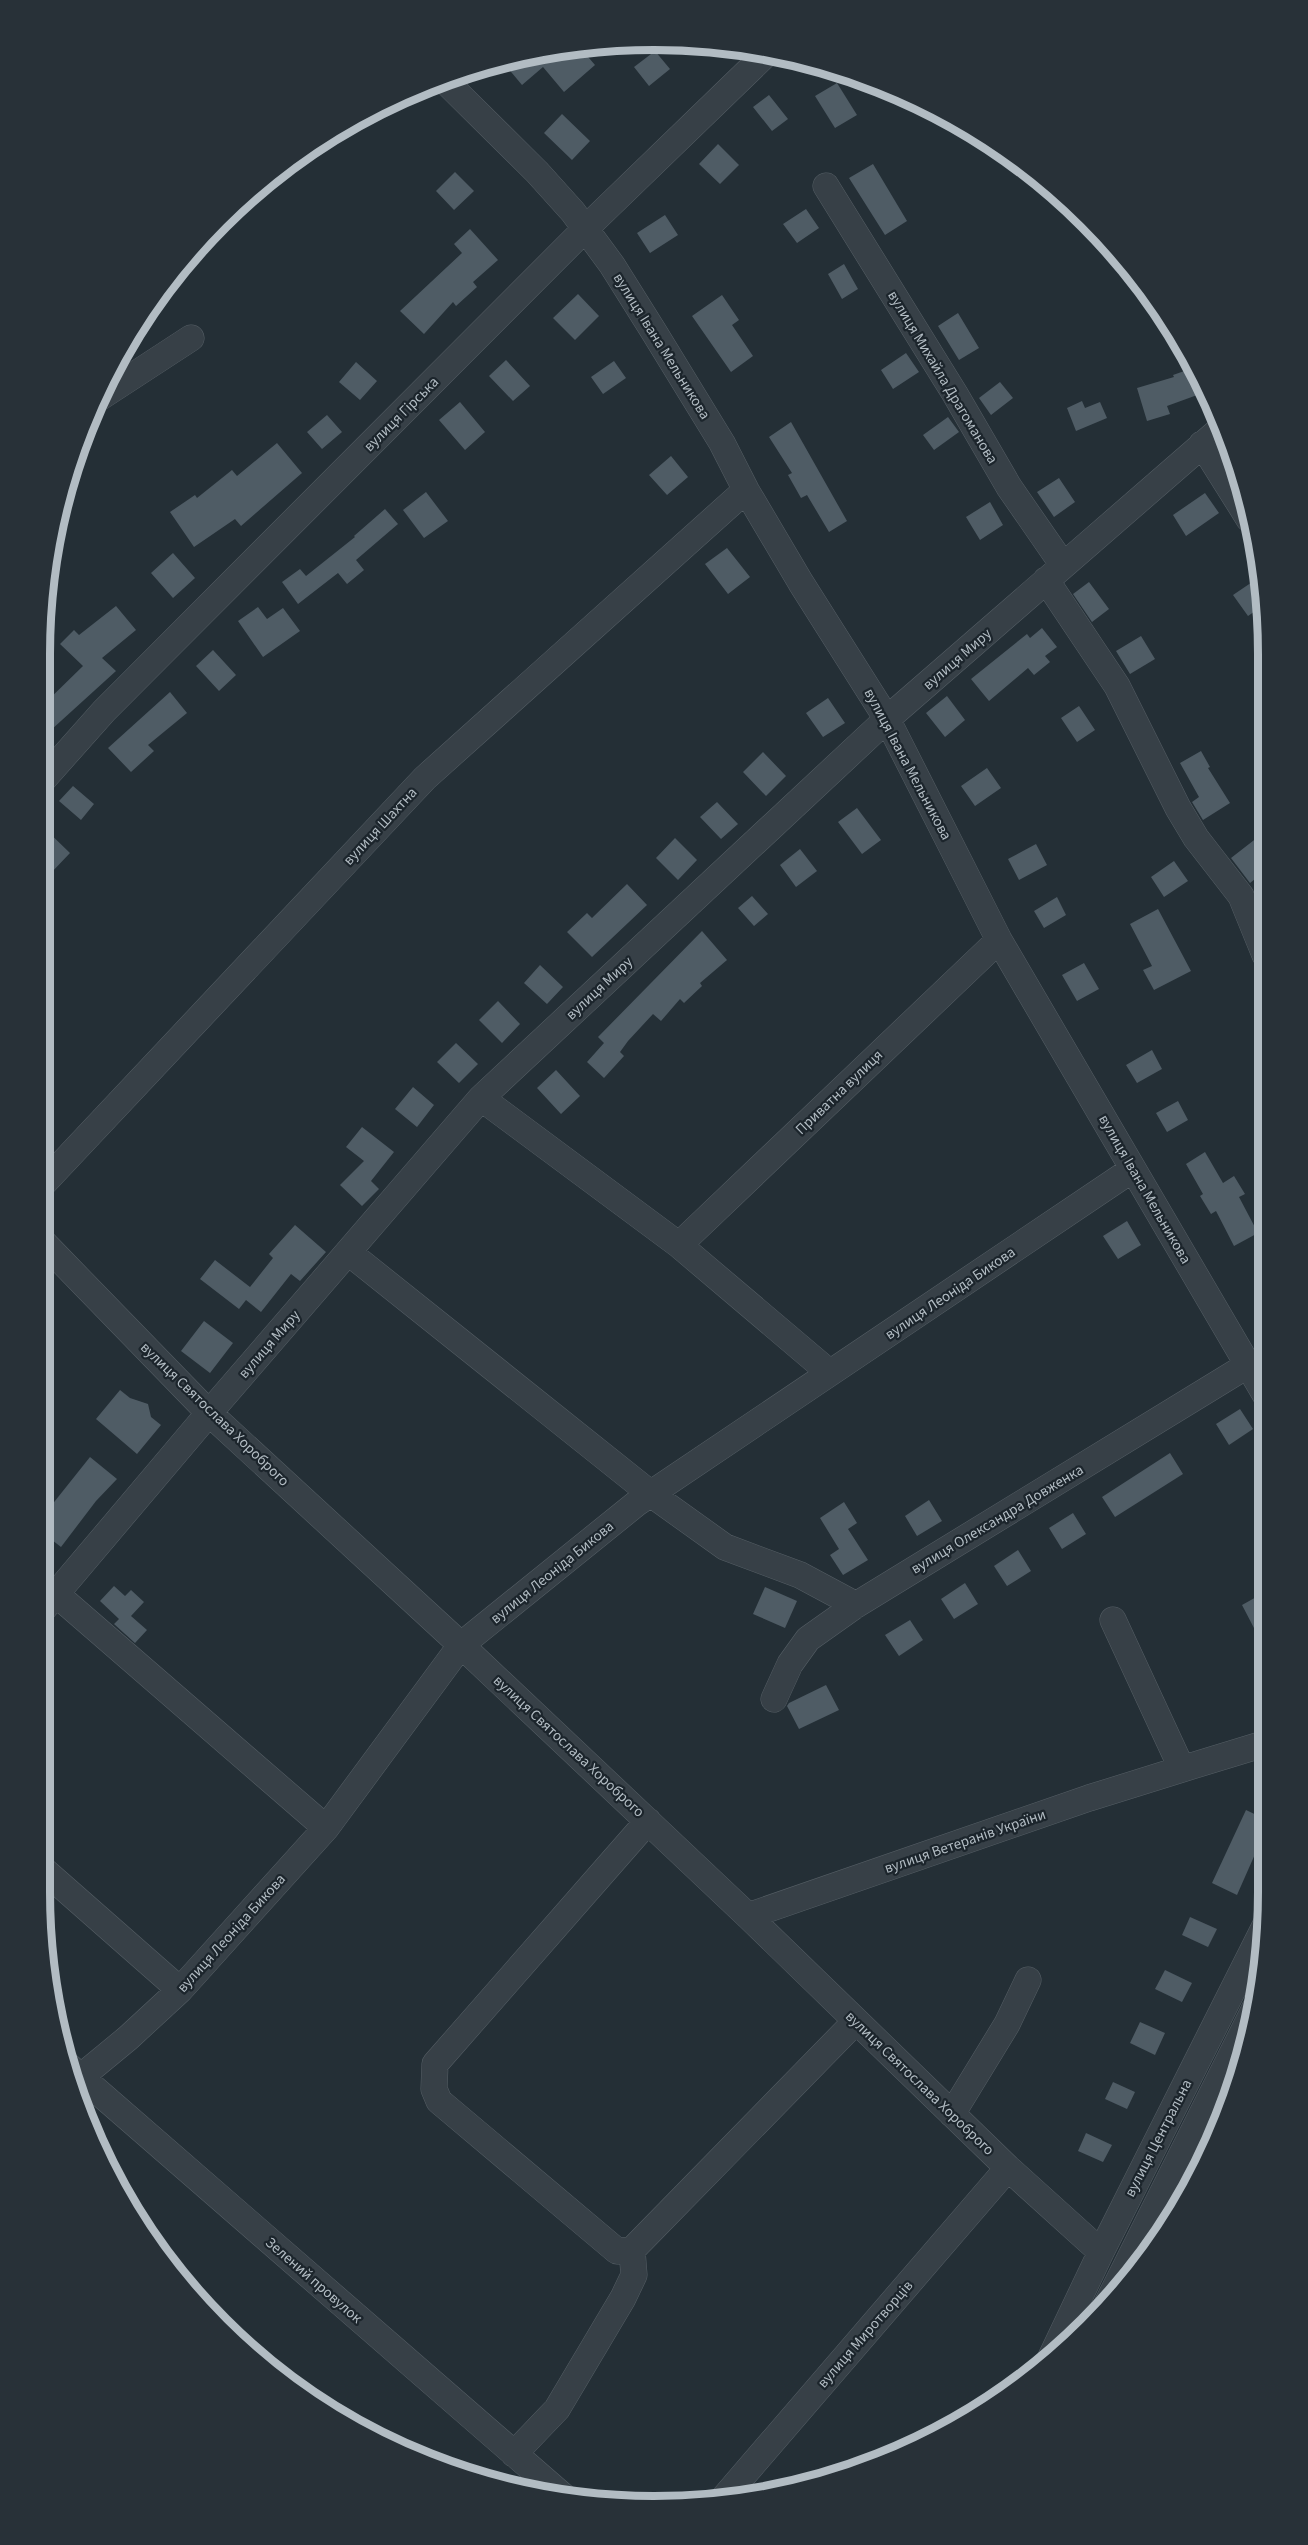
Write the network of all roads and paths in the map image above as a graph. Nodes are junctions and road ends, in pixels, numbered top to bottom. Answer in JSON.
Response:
{"nodes":[{"id":1,"x":761,"y":59,"type":"edge"},
{"id":2,"x":449,"y":86,"type":"edge"},
{"id":3,"x":826,"y":186,"type":"dead end"},
{"id":4,"x":585,"y":229,"type":"junction"},
{"id":5,"x":191,"y":338,"type":"dead end"},
{"id":6,"x":110,"y":391,"type":"edge"},
{"id":7,"x":1216,"y":433,"type":"edge"},
{"id":8,"x":1202,"y":444,"type":"junction"},
{"id":9,"x":746,"y":490,"type":"junction"},
{"id":10,"x":1239,"y":504,"type":"edge"},
{"id":11,"x":1054,"y":573,"type":"junction"},
{"id":12,"x":887,"y":719,"type":"junction"},
{"id":13,"x":50,"y":772,"type":"edge"},
{"id":14,"x":1258,"y":938,"type":"edge"},
{"id":15,"x":999,"y":940,"type":"junction"},
{"id":16,"x":481,"y":1098,"type":"junction"},
{"id":17,"x":1133,"y":1169,"type":"junction"},
{"id":18,"x":50,"y":1176,"type":"edge"},
{"id":19,"x":679,"y":1245,"type":"junction"},
{"id":20,"x":50,"y":1249,"type":"edge"},
{"id":21,"x":348,"y":1252,"type":"junction"},
{"id":22,"x":1248,"y":1365,"type":"junction"},
{"id":23,"x":830,"y":1373,"type":"junction"},
{"id":24,"x":1258,"y":1382,"type":"edge"},
{"id":25,"x":209,"y":1413,"type":"junction"},
{"id":26,"x":651,"y":1494,"type":"junction"},
{"id":27,"x":56,"y":1594,"type":"junction"},
{"id":28,"x":50,"y":1601,"type":"edge"},
{"id":29,"x":856,"y":1605,"type":"junction"},
{"id":30,"x":1113,"y":1620,"type":"dead end"},
{"id":31,"x":462,"y":1645,"type":"junction"},
{"id":32,"x":774,"y":1700,"type":"dead end"},
{"id":33,"x":1258,"y":1746,"type":"edge"},
{"id":34,"x":1182,"y":1769,"type":"junction"},
{"id":35,"x":648,"y":1821,"type":"junction"},
{"id":36,"x":326,"y":1828,"type":"junction"},
{"id":37,"x":50,"y":1876,"type":"edge"},
{"id":38,"x":748,"y":1916,"type":"junction"},
{"id":39,"x":1256,"y":1945,"type":"edge"},
{"id":40,"x":1028,"y":1980,"type":"dead end"},
{"id":41,"x":180,"y":1989,"type":"junction"},
{"id":42,"x":855,"y":2022,"type":"junction"},
{"id":43,"x":1240,"y":2038,"type":"edge"},
{"id":44,"x":78,"y":2071,"type":"edge"},
{"id":45,"x":81,"y":2083,"type":"edge"},
{"id":46,"x":952,"y":2114,"type":"junction"},
{"id":47,"x":1008,"y":2168,"type":"junction"},
{"id":48,"x":632,"y":2250,"type":"junction"},
{"id":49,"x":1101,"y":2252,"type":"junction"},
{"id":50,"x":1124,"y":2271,"type":"edge"},
{"id":51,"x":1085,"y":2288,"type":"junction"},
{"id":52,"x":1100,"y":2298,"type":"edge"},
{"id":53,"x":1060,"y":2338,"type":"edge"},
{"id":54,"x":514,"y":2454,"type":"junction"},
{"id":55,"x":552,"y":2486,"type":"edge"},
{"id":56,"x":730,"y":2490,"type":"edge"}],
"edges":[{"from":1,"to":4,"type":"street","name":"вулиця Гірська"},
{"from":2,"to":4,"type":"street","name":"вулиця Івана Мельникова"},
{"from":3,"to":11,"type":"street","name":"вулиця Михайла Драгоманова"},
{"from":4,"to":9,"type":"street","name":"вулиця Івана Мельникова"},
{"from":4,"to":13,"type":"street","name":"вулиця Гірська"},
{"from":5,"to":6,"type":"street"},
{"from":7,"to":8,"type":"street","name":"вулиця Миру"},
{"from":8,"to":10,"type":"street"},
{"from":8,"to":11,"type":"street","name":"вулиця Миру"},
{"from":9,"to":12,"type":"street","name":"вулиця Івана Мельникова"},
{"from":9,"to":18,"type":"street","name":"вулиця Шахтна"},
{"from":11,"to":12,"type":"street","name":"вулиця Миру"},
{"from":11,"to":14,"type":"street","name":"вулиця Михайла Драгоманова"},
{"from":12,"to":15,"type":"street","name":"вулиця Івана Мельникова"},
{"from":12,"to":16,"type":"street","name":"вулиця Миру"},
{"from":15,"to":17,"type":"street","name":"вулиця Івана Мельникова"},
{"from":15,"to":19,"type":"street","name":"Приватна вулиця"},
{"from":16,"to":19,"type":"street"},
{"from":16,"to":21,"type":"street","name":"вулиця Миру"},
{"from":17,"to":22,"type":"street","name":"вулиця Івана Мельникова"},
{"from":17,"to":23,"type":"street","name":"вулиця Леоніда Бикова"},
{"from":19,"to":23,"type":"street"},
{"from":20,"to":25,"type":"street","name":"вулиця Святослава Хороброго"},
{"from":21,"to":25,"type":"street","name":"вулиця Миру"},
{"from":21,"to":26,"type":"street"},
{"from":22,"to":24,"type":"street","name":"вулиця Івана Мельникова"},
{"from":22,"to":29,"type":"street","name":"вулиця Олександра Довженка"},
{"from":23,"to":26,"type":"street","name":"вулиця Леоніда Бикова"},
{"from":25,"to":27,"type":"street","name":"вулиця Миру"},
{"from":25,"to":31,"type":"street","name":"вулиця Святослава Хороброго"},
{"from":26,"to":29,"type":"street"},
{"from":26,"to":31,"type":"street","name":"вулиця Леоніда Бикова"},
{"from":27,"to":28,"type":"street","name":"вулиця Миру"},
{"from":27,"to":36,"type":"street"},
{"from":29,"to":32,"type":"street","name":"вулиця Олександра Довженка"},
{"from":30,"to":34,"type":"street"},
{"from":31,"to":35,"type":"street","name":"вулиця Святослава Хороброго"},
{"from":31,"to":36,"type":"street","name":"вулиця Леоніда Бикова"},
{"from":33,"to":34,"type":"street","name":"вулиця Ветеранів України"},
{"from":34,"to":38,"type":"street","name":"вулиця Ветеранів України"},
{"from":35,"to":38,"type":"street","name":"вулиця Святослава Хороброго"},
{"from":35,"to":48,"type":"street"},
{"from":36,"to":41,"type":"street","name":"вулиця Леоніда Бикова"},
{"from":37,"to":41,"type":"street"},
{"from":38,"to":42,"type":"street","name":"вулиця Святослава Хороброго"},
{"from":39,"to":49,"type":"street","name":"вулиця Центральна"},
{"from":40,"to":46,"type":"street"},
{"from":41,"to":44,"type":"street","name":"вулиця Леоніда Бикова"},
{"from":42,"to":46,"type":"street","name":"вулиця Святослава Хороброго"},
{"from":42,"to":48,"type":"street"},
{"from":43,"to":50,"type":"street","name":"вулиця Центральна"},
{"from":45,"to":54,"type":"street","name":"Зелений провулок"},
{"from":46,"to":47,"type":"street","name":"вулиця Святослава Хороброго"},
{"from":47,"to":49,"type":"street","name":"вулиця Святослава Хороброго"},
{"from":47,"to":56,"type":"street","name":"вулиця Миротворців"},
{"from":48,"to":54,"type":"street"},
{"from":49,"to":51,"type":"street","name":"вулиця Центральна"},
{"from":51,"to":52,"type":"street"},
{"from":51,"to":53,"type":"street","name":"вулиця Центральна"},
{"from":54,"to":55,"type":"street","name":"Зелений провулок"}]}
